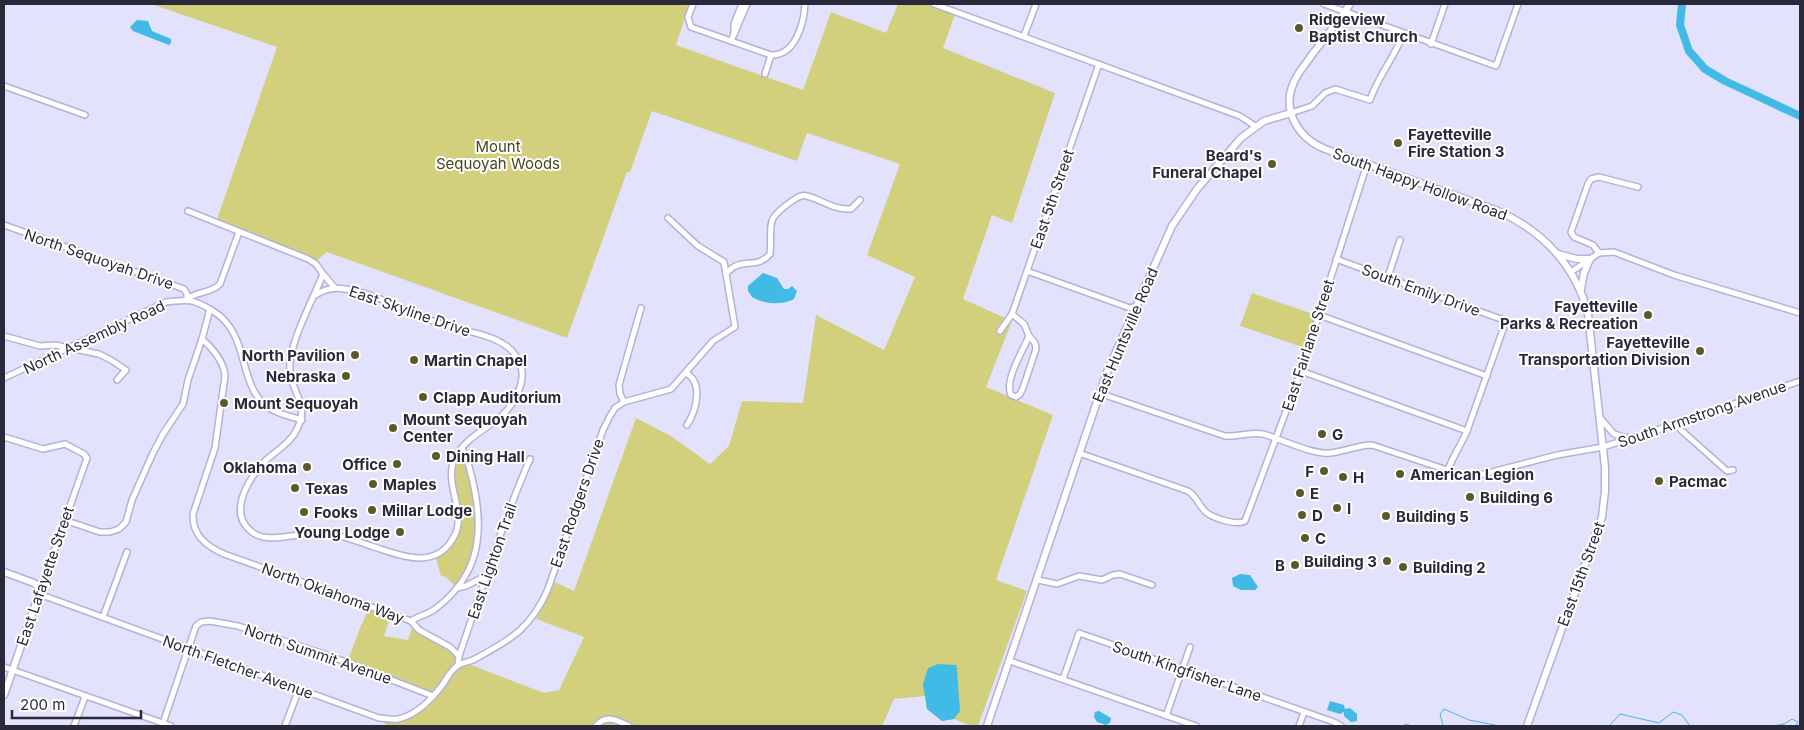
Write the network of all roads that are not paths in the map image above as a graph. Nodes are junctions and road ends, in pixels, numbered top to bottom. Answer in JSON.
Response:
{"nodes":[{"id":1,"x":693,"y":4,"type":"edge"},
{"id":2,"x":742,"y":4,"type":"edge"},
{"id":3,"x":746,"y":4,"type":"edge"},
{"id":4,"x":805,"y":4,"type":"edge"},
{"id":5,"x":934,"y":4,"type":"edge"},
{"id":6,"x":1036,"y":4,"type":"edge"},
{"id":7,"x":1324,"y":4,"type":"edge"},
{"id":8,"x":1350,"y":4,"type":"edge"},
{"id":9,"x":1445,"y":4,"type":"edge"},
{"id":10,"x":1518,"y":4,"type":"edge"},
{"id":11,"x":1345,"y":12,"type":"junction"},
{"id":12,"x":734,"y":34,"type":"junction"},
{"id":13,"x":1404,"y":34,"type":"junction"},
{"id":14,"x":1024,"y":36,"type":"junction"},
{"id":15,"x":731,"y":41,"type":"junction"},
{"id":16,"x":1431,"y":44,"type":"junction"},
{"id":17,"x":771,"y":55,"type":"junction"},
{"id":18,"x":1099,"y":64,"type":"junction"},
{"id":19,"x":765,"y":74,"type":"dead end"},
{"id":20,"x":4,"y":86,"type":"edge"},
{"id":21,"x":1291,"y":112,"type":"junction"},
{"id":22,"x":85,"y":115,"type":"dead end"},
{"id":23,"x":1255,"y":126,"type":"junction"},
{"id":24,"x":1367,"y":164,"type":"junction"},
{"id":25,"x":1638,"y":187,"type":"dead end"},
{"id":26,"x":860,"y":200,"type":"dead end"},
{"id":27,"x":188,"y":211,"type":"dead end"},
{"id":28,"x":668,"y":218,"type":"dead end"},
{"id":29,"x":4,"y":225,"type":"edge"},
{"id":30,"x":239,"y":232,"type":"junction"},
{"id":31,"x":1400,"y":240,"type":"dead end"},
{"id":32,"x":1600,"y":253,"type":"junction"},
{"id":33,"x":1558,"y":254,"type":"junction"},
{"id":34,"x":1336,"y":259,"type":"junction"},
{"id":35,"x":1590,"y":259,"type":"junction"},
{"id":36,"x":1027,"y":271,"type":"junction"},
{"id":37,"x":1571,"y":272,"type":"junction"},
{"id":38,"x":323,"y":274,"type":"junction"},
{"id":39,"x":726,"y":274,"type":"junction"},
{"id":40,"x":1388,"y":277,"type":"junction"},
{"id":41,"x":335,"y":288,"type":"junction"},
{"id":42,"x":1581,"y":290,"type":"junction"},
{"id":43,"x":314,"y":296,"type":"junction"},
{"id":44,"x":187,"y":299,"type":"junction"},
{"id":45,"x":1134,"y":307,"type":"junction"},
{"id":46,"x":641,"y":308,"type":"dead end"},
{"id":47,"x":210,"y":309,"type":"junction"},
{"id":48,"x":1800,"y":313,"type":"edge"},
{"id":49,"x":1012,"y":314,"type":"junction"},
{"id":50,"x":1319,"y":316,"type":"junction"},
{"id":51,"x":1000,"y":331,"type":"dead end"},
{"id":52,"x":4,"y":336,"type":"edge"},
{"id":53,"x":1029,"y":336,"type":"junction"},
{"id":54,"x":202,"y":339,"type":"junction"},
{"id":55,"x":65,"y":348,"type":"junction"},
{"id":56,"x":1301,"y":371,"type":"junction"},
{"id":57,"x":686,"y":373,"type":"junction"},
{"id":58,"x":1487,"y":376,"type":"junction"},
{"id":59,"x":4,"y":378,"type":"edge"},
{"id":60,"x":117,"y":380,"type":"dead end"},
{"id":61,"x":1800,"y":381,"type":"edge"},
{"id":62,"x":1099,"y":393,"type":"junction"},
{"id":63,"x":624,"y":402,"type":"junction"},
{"id":64,"x":1600,"y":418,"type":"junction"},
{"id":65,"x":302,"y":420,"type":"junction"},
{"id":66,"x":1676,"y":424,"type":"junction"},
{"id":67,"x":687,"y":425,"type":"dead end"},
{"id":68,"x":1467,"y":431,"type":"junction"},
{"id":69,"x":4,"y":436,"type":"edge"},
{"id":70,"x":1276,"y":438,"type":"junction"},
{"id":71,"x":1631,"y":438,"type":"junction"},
{"id":72,"x":1603,"y":447,"type":"junction"},
{"id":73,"x":462,"y":448,"type":"junction"},
{"id":74,"x":1079,"y":453,"type":"junction"},
{"id":75,"x":530,"y":459,"type":"dead end"},
{"id":76,"x":1448,"y":470,"type":"junction"},
{"id":77,"x":1733,"y":470,"type":"dead end"},
{"id":78,"x":64,"y":520,"type":"junction"},
{"id":79,"x":127,"y":552,"type":"dead end"},
{"id":80,"x":4,"y":572,"type":"edge"},
{"id":81,"x":487,"y":575,"type":"junction"},
{"id":82,"x":1038,"y":580,"type":"junction"},
{"id":83,"x":1152,"y":584,"type":"dead end"},
{"id":84,"x":457,"y":588,"type":"junction"},
{"id":85,"x":40,"y":591,"type":"junction"},
{"id":86,"x":103,"y":617,"type":"junction"},
{"id":87,"x":411,"y":621,"type":"junction"},
{"id":88,"x":1190,"y":647,"type":"dead end"},
{"id":89,"x":187,"y":648,"type":"junction"},
{"id":90,"x":459,"y":656,"type":"junction"},
{"id":91,"x":1010,"y":661,"type":"junction"},
{"id":92,"x":458,"y":665,"type":"junction"},
{"id":93,"x":4,"y":668,"type":"edge"},
{"id":94,"x":1183,"y":669,"type":"junction"},
{"id":95,"x":12,"y":670,"type":"junction"},
{"id":96,"x":1062,"y":680,"type":"junction"},
{"id":97,"x":299,"y":689,"type":"junction"},
{"id":98,"x":4,"y":695,"type":"edge"},
{"id":99,"x":433,"y":696,"type":"junction"},
{"id":100,"x":85,"y":697,"type":"junction"},
{"id":101,"x":1304,"y":712,"type":"junction"},
{"id":102,"x":1166,"y":716,"type":"junction"},
{"id":103,"x":162,"y":725,"type":"edge"},
{"id":104,"x":74,"y":726,"type":"edge"},
{"id":105,"x":171,"y":726,"type":"edge"},
{"id":106,"x":285,"y":726,"type":"edge"},
{"id":107,"x":596,"y":726,"type":"edge"},
{"id":108,"x":629,"y":726,"type":"edge"},
{"id":109,"x":987,"y":726,"type":"edge"},
{"id":110,"x":1196,"y":726,"type":"edge"},
{"id":111,"x":1299,"y":726,"type":"edge"},
{"id":112,"x":1341,"y":726,"type":"edge"},
{"id":113,"x":1527,"y":726,"type":"edge"}],
"edges":[{"from":1,"to":15,"type":"street"},
{"from":2,"to":12,"type":"street"},
{"from":3,"to":12,"type":"street"},
{"from":4,"to":17,"type":"street"},
{"from":5,"to":14,"type":"street"},
{"from":6,"to":14,"type":"street"},
{"from":7,"to":11,"type":"street"},
{"from":8,"to":11,"type":"main road"},
{"from":9,"to":16,"type":"street"},
{"from":10,"to":16,"type":"street"},
{"from":11,"to":13,"type":"street"},
{"from":11,"to":21,"type":"main road"},
{"from":12,"to":15,"type":"street"},
{"from":13,"to":16,"type":"street"},
{"from":13,"to":21,"type":"street"},
{"from":14,"to":18,"type":"street"},
{"from":15,"to":17,"type":"street"},
{"from":17,"to":19,"type":"street"},
{"from":18,"to":23,"type":"street"},
{"from":18,"to":36,"type":"street","name":"East 5th Street"},
{"from":20,"to":22,"type":"street"},
{"from":21,"to":23,"type":"main road","name":"East Huntsville Road"},
{"from":21,"to":24,"type":"main road","name":"South Happy Hollow Road"},
{"from":23,"to":45,"type":"main road","name":"East Huntsville Road"},
{"from":24,"to":33,"type":"main road","name":"South Happy Hollow Road"},
{"from":24,"to":34,"type":"street","name":"East Fairlane Street"},
{"from":25,"to":32,"type":"street"},
{"from":26,"to":39,"type":"street"},
{"from":27,"to":30,"type":"street"},
{"from":28,"to":39,"type":"street"},
{"from":29,"to":44,"type":"street","name":"North Sequoyah Drive"},
{"from":30,"to":38,"type":"street"},
{"from":30,"to":44,"type":"street","name":"North Assembly Road"},
{"from":31,"to":40,"type":"street"},
{"from":32,"to":35,"type":"street"},
{"from":32,"to":48,"type":"street"},
{"from":33,"to":35,"type":"main road"},
{"from":33,"to":37,"type":"main road","name":"South Happy Hollow Road"},
{"from":34,"to":40,"type":"street","name":"South Emily Drive"},
{"from":34,"to":50,"type":"street","name":"East Fairlane Street"},
{"from":35,"to":37,"type":"street"},
{"from":35,"to":42,"type":"main road"},
{"from":36,"to":45,"type":"street"},
{"from":36,"to":49,"type":"street","name":"East 5th Street"},
{"from":37,"to":42,"type":"main road","name":"East 15th Street"},
{"from":38,"to":41,"type":"street"},
{"from":38,"to":43,"type":"street"},
{"from":39,"to":57,"type":"street"},
{"from":40,"to":58,"type":"street","name":"South Emily Drive"},
{"from":41,"to":43,"type":"street","name":"East Skyline Drive"},
{"from":41,"to":73,"type":"street","name":"East Skyline Drive"},
{"from":42,"to":64,"type":"main road","name":"East 15th Street"},
{"from":43,"to":65,"type":"street"},
{"from":44,"to":47,"type":"street"},
{"from":44,"to":55,"type":"street","name":"North Assembly Road"},
{"from":45,"to":62,"type":"main road","name":"East Huntsville Road"},
{"from":46,"to":63,"type":"street"},
{"from":47,"to":54,"type":"street"},
{"from":47,"to":65,"type":"street"},
{"from":49,"to":51,"type":"street","name":"East 5th Street"},
{"from":49,"to":53,"type":"street"},
{"from":50,"to":56,"type":"street","name":"East Fairlane Street"},
{"from":50,"to":58,"type":"street"},
{"from":52,"to":55,"type":"street"},
{"from":53,"to":53,"type":"street"},
{"from":54,"to":78,"type":"street"},
{"from":54,"to":87,"type":"street","name":"North Oklahoma Way"},
{"from":55,"to":59,"type":"street","name":"North Assembly Road"},
{"from":55,"to":60,"type":"street"},
{"from":56,"to":68,"type":"street"},
{"from":56,"to":70,"type":"street","name":"East Fairlane Street"},
{"from":57,"to":63,"type":"street"},
{"from":57,"to":67,"type":"street"},
{"from":58,"to":68,"type":"street"},
{"from":61,"to":66,"type":"street","name":"South Armstrong Avenue"},
{"from":62,"to":70,"type":"street","name":"South Armstrong Avenue"},
{"from":62,"to":74,"type":"main road","name":"East Huntsville Road"},
{"from":63,"to":92,"type":"street","name":"East Rodgers Drive"},
{"from":64,"to":71,"type":"street"},
{"from":64,"to":72,"type":"main road","name":"East 15th Street"},
{"from":65,"to":73,"type":"street"},
{"from":66,"to":71,"type":"street","name":"South Armstrong Avenue"},
{"from":66,"to":77,"type":"street"},
{"from":68,"to":76,"type":"street"},
{"from":69,"to":78,"type":"street","name":"East Lafayette Street"},
{"from":70,"to":74,"type":"street","name":"East Fairlane Street"},
{"from":70,"to":76,"type":"street","name":"South Armstrong Avenue"},
{"from":71,"to":72,"type":"street","name":"South Armstrong Avenue"},
{"from":72,"to":76,"type":"street","name":"South Armstrong Avenue"},
{"from":72,"to":113,"type":"main road","name":"East 15th Street"},
{"from":73,"to":84,"type":"street"},
{"from":74,"to":82,"type":"main road","name":"East Huntsville Road"},
{"from":75,"to":81,"type":"street","name":"East Lighton Trail"},
{"from":78,"to":85,"type":"street","name":"East Lafayette Street"},
{"from":79,"to":86,"type":"street"},
{"from":80,"to":85,"type":"main road"},
{"from":81,"to":84,"type":"street"},
{"from":81,"to":90,"type":"street","name":"East Lighton Trail"},
{"from":82,"to":83,"type":"street"},
{"from":82,"to":91,"type":"main road","name":"East Huntsville Road"},
{"from":84,"to":87,"type":"street"},
{"from":85,"to":86,"type":"street","name":"North Fletcher Avenue"},
{"from":85,"to":95,"type":"main road","name":"East Lafayette Street"},
{"from":86,"to":89,"type":"street","name":"North Fletcher Avenue"},
{"from":87,"to":90,"type":"street","name":"North Oklahoma Way"},
{"from":88,"to":94,"type":"street"},
{"from":89,"to":97,"type":"street","name":"North Fletcher Avenue"},
{"from":89,"to":99,"type":"street","name":"North Summit Avenue"},
{"from":89,"to":103,"type":"street"},
{"from":90,"to":92,"type":"street","name":"East Lighton Trail"},
{"from":91,"to":96,"type":"street"},
{"from":91,"to":109,"type":"main road","name":"East Huntsville Road"},
{"from":92,"to":99,"type":"street","name":"East Rodgers Drive"},
{"from":93,"to":95,"type":"street"},
{"from":94,"to":96,"type":"street","name":"South Kingfisher Lane"},
{"from":94,"to":101,"type":"street","name":"South Kingfisher Lane"},
{"from":94,"to":102,"type":"street"},
{"from":95,"to":98,"type":"main road","name":"East Lafayette Street"},
{"from":95,"to":100,"type":"street"},
{"from":96,"to":102,"type":"street"},
{"from":97,"to":99,"type":"street","name":"North Fletcher Avenue"},
{"from":97,"to":106,"type":"street"},
{"from":100,"to":103,"type":"street"},
{"from":100,"to":104,"type":"street"},
{"from":101,"to":111,"type":"street"},
{"from":101,"to":112,"type":"street","name":"South Kingfisher Lane"},
{"from":102,"to":110,"type":"street"},
{"from":103,"to":105,"type":"street"},
{"from":107,"to":108,"type":"street"}]}
